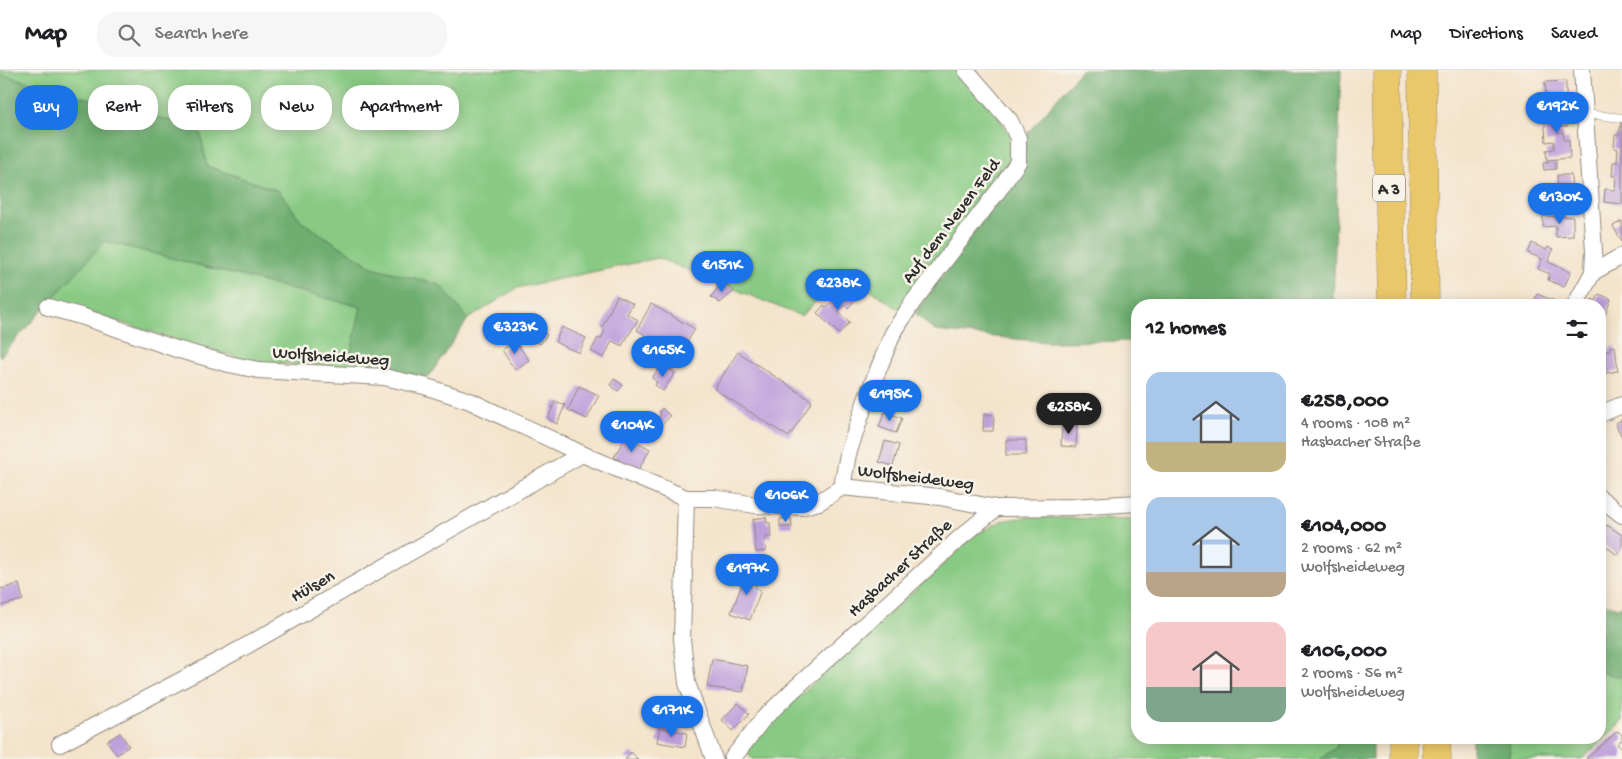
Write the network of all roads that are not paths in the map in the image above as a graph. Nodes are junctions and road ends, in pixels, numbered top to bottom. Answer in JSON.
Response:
{"nodes":[{"id":1,"x":966,"y":70,"type":"edge"},
{"id":2,"x":1387,"y":70,"type":"edge"},
{"id":3,"x":1422,"y":70,"type":"edge"},
{"id":4,"x":1582,"y":70,"type":"edge"},
{"id":5,"x":1586,"y":114,"type":"junction"},
{"id":6,"x":1622,"y":118,"type":"edge"},
{"id":7,"x":1622,"y":256,"type":"edge"},
{"id":8,"x":1593,"y":272,"type":"junction"},
{"id":9,"x":1392,"y":299,"type":"edge"},
{"id":10,"x":1425,"y":299,"type":"edge"},
{"id":11,"x":1578,"y":299,"type":"edge"},
{"id":12,"x":48,"y":307,"type":"dead end"},
{"id":13,"x":1622,"y":405,"type":"edge"},
{"id":14,"x":1606,"y":412,"type":"edge"},
{"id":15,"x":582,"y":454,"type":"junction"},
{"id":16,"x":842,"y":488,"type":"junction"},
{"id":17,"x":686,"y":498,"type":"junction"},
{"id":18,"x":1131,"y":503,"type":"edge"},
{"id":19,"x":1606,"y":503,"type":"edge"},
{"id":20,"x":996,"y":508,"type":"junction"},
{"id":21,"x":1622,"y":515,"type":"edge"},
{"id":22,"x":60,"y":744,"type":"dead end"},
{"id":23,"x":1403,"y":744,"type":"edge"},
{"id":24,"x":1436,"y":744,"type":"edge"},
{"id":25,"x":714,"y":759,"type":"edge"},
{"id":26,"x":732,"y":759,"type":"edge"},
{"id":27,"x":1403,"y":759,"type":"edge"},
{"id":28,"x":1437,"y":759,"type":"edge"}],
"edges":[{"from":1,"to":16,"type":"street","name":"Auf dem Neuen Feld"},
{"from":2,"to":9,"type":"highway","number":"A 3"},
{"from":3,"to":10,"type":"highway","number":"A 3"},
{"from":4,"to":5,"type":"street"},
{"from":5,"to":6,"type":"lane"},
{"from":5,"to":8,"type":"street"},
{"from":7,"to":8,"type":"street"},
{"from":8,"to":11,"type":"street"},
{"from":12,"to":15,"type":"street","name":"Wolfsheideweg"},
{"from":13,"to":14,"type":"street"},
{"from":15,"to":17,"type":"street","name":"Wolfsheideweg"},
{"from":15,"to":22,"type":"street","name":"Hülsen"},
{"from":16,"to":17,"type":"street","name":"Wolfsheideweg"},
{"from":16,"to":20,"type":"street","name":"Wolfsheideweg"},
{"from":17,"to":25,"type":"street"},
{"from":18,"to":20,"type":"street"},
{"from":19,"to":21,"type":"street"},
{"from":20,"to":26,"type":"street","name":"Hasbacher Straße"},
{"from":23,"to":27,"type":"highway"},
{"from":24,"to":28,"type":"highway"}]}
